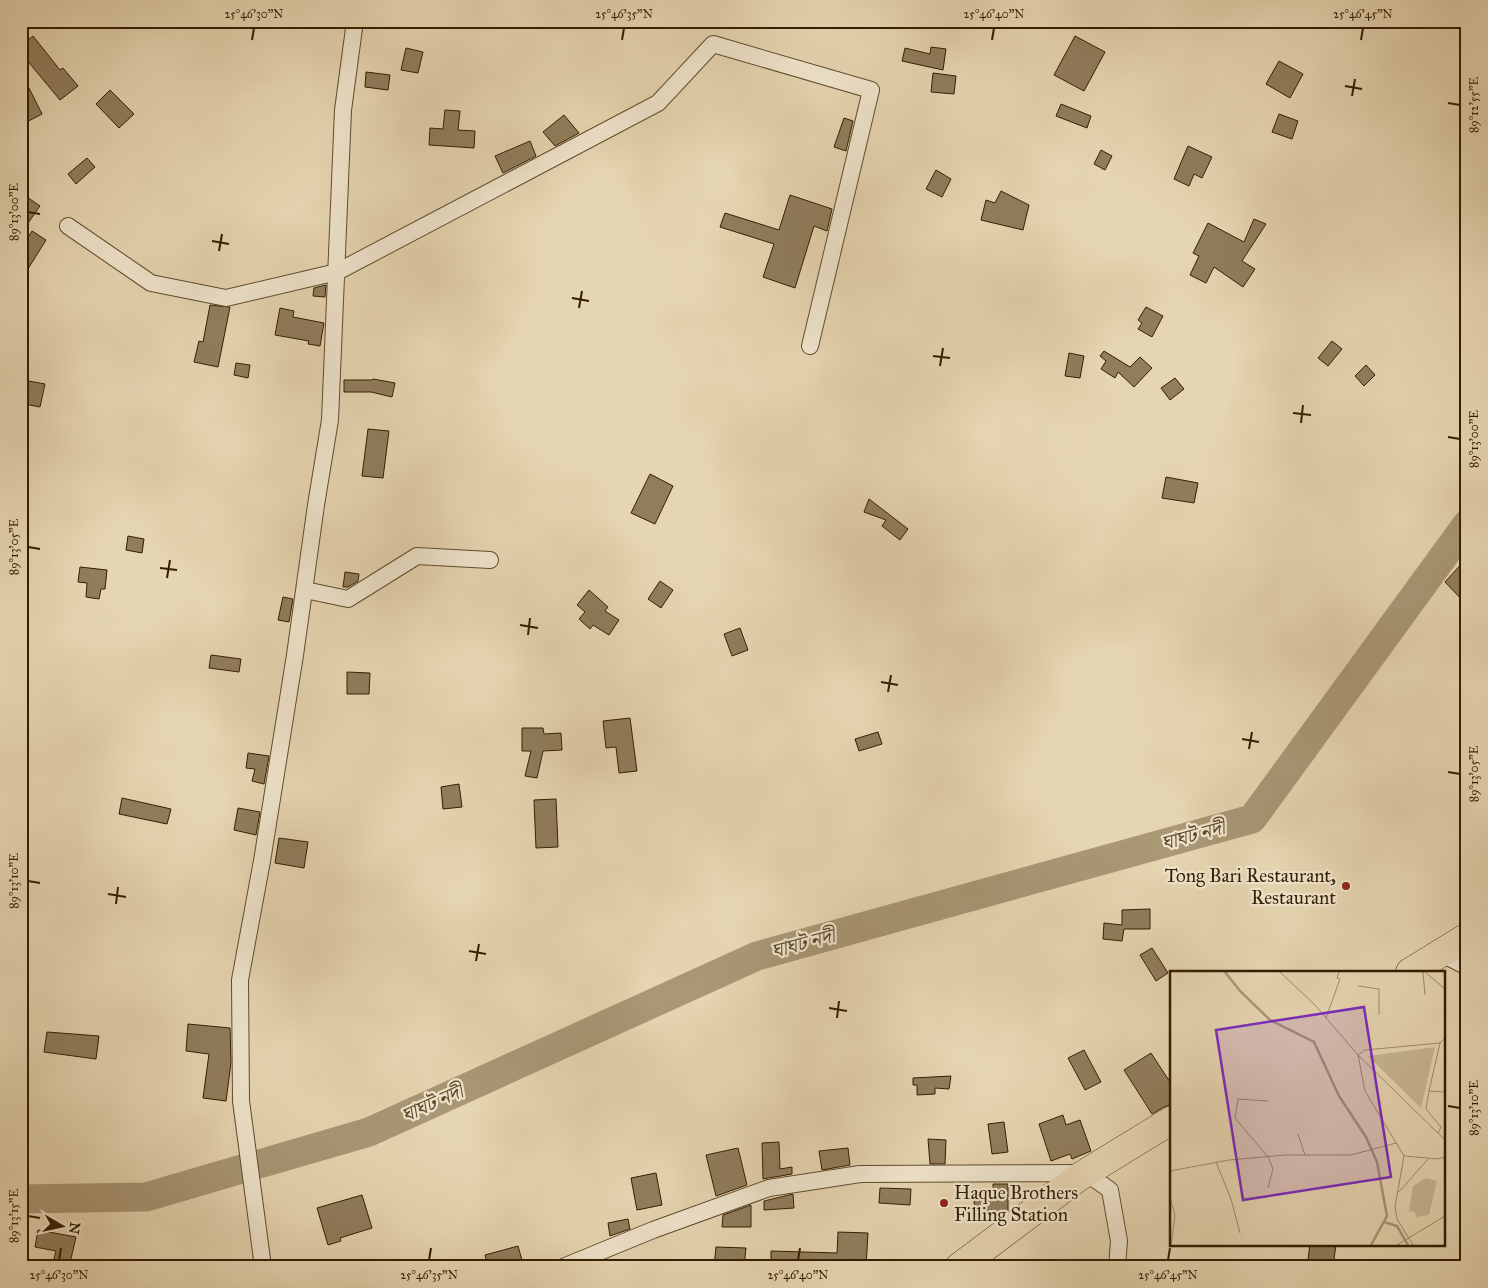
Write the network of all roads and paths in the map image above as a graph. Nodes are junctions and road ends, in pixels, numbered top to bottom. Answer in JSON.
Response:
{"nodes":[{"id":1,"x":355,"y":21,"type":"edge"},
{"id":2,"x":68,"y":226,"type":"dead end"},
{"id":3,"x":337,"y":272,"type":"junction"},
{"id":4,"x":810,"y":346,"type":"dead end"},
{"id":5,"x":490,"y":560,"type":"dead end"},
{"id":6,"x":304,"y":590,"type":"junction"},
{"id":7,"x":1467,"y":937,"type":"edge"},
{"id":8,"x":1440,"y":953,"type":"junction"},
{"id":9,"x":1467,"y":968,"type":"edge"},
{"id":10,"x":1412,"y":971,"type":"edge"},
{"id":11,"x":1170,"y":1121,"type":"edge"},
{"id":12,"x":1086,"y":1173,"type":"junction"},
{"id":13,"x":262,"y":1259,"type":"edge"},
{"id":14,"x":563,"y":1267,"type":"edge"},
{"id":15,"x":959,"y":1267,"type":"edge"},
{"id":16,"x":1117,"y":1267,"type":"edge"}],
"edges":[{"from":1,"to":3,"type":"street"},
{"from":2,"to":3,"type":"street"},
{"from":3,"to":4,"type":"street"},
{"from":3,"to":6,"type":"street"},
{"from":5,"to":6,"type":"street"},
{"from":6,"to":13,"type":"street"},
{"from":7,"to":8,"type":"highway"},
{"from":8,"to":9,"type":"street"},
{"from":8,"to":10,"type":"highway"},
{"from":11,"to":12,"type":"highway"},
{"from":12,"to":14,"type":"street"},
{"from":12,"to":15,"type":"highway"},
{"from":12,"to":16,"type":"street"}]}
